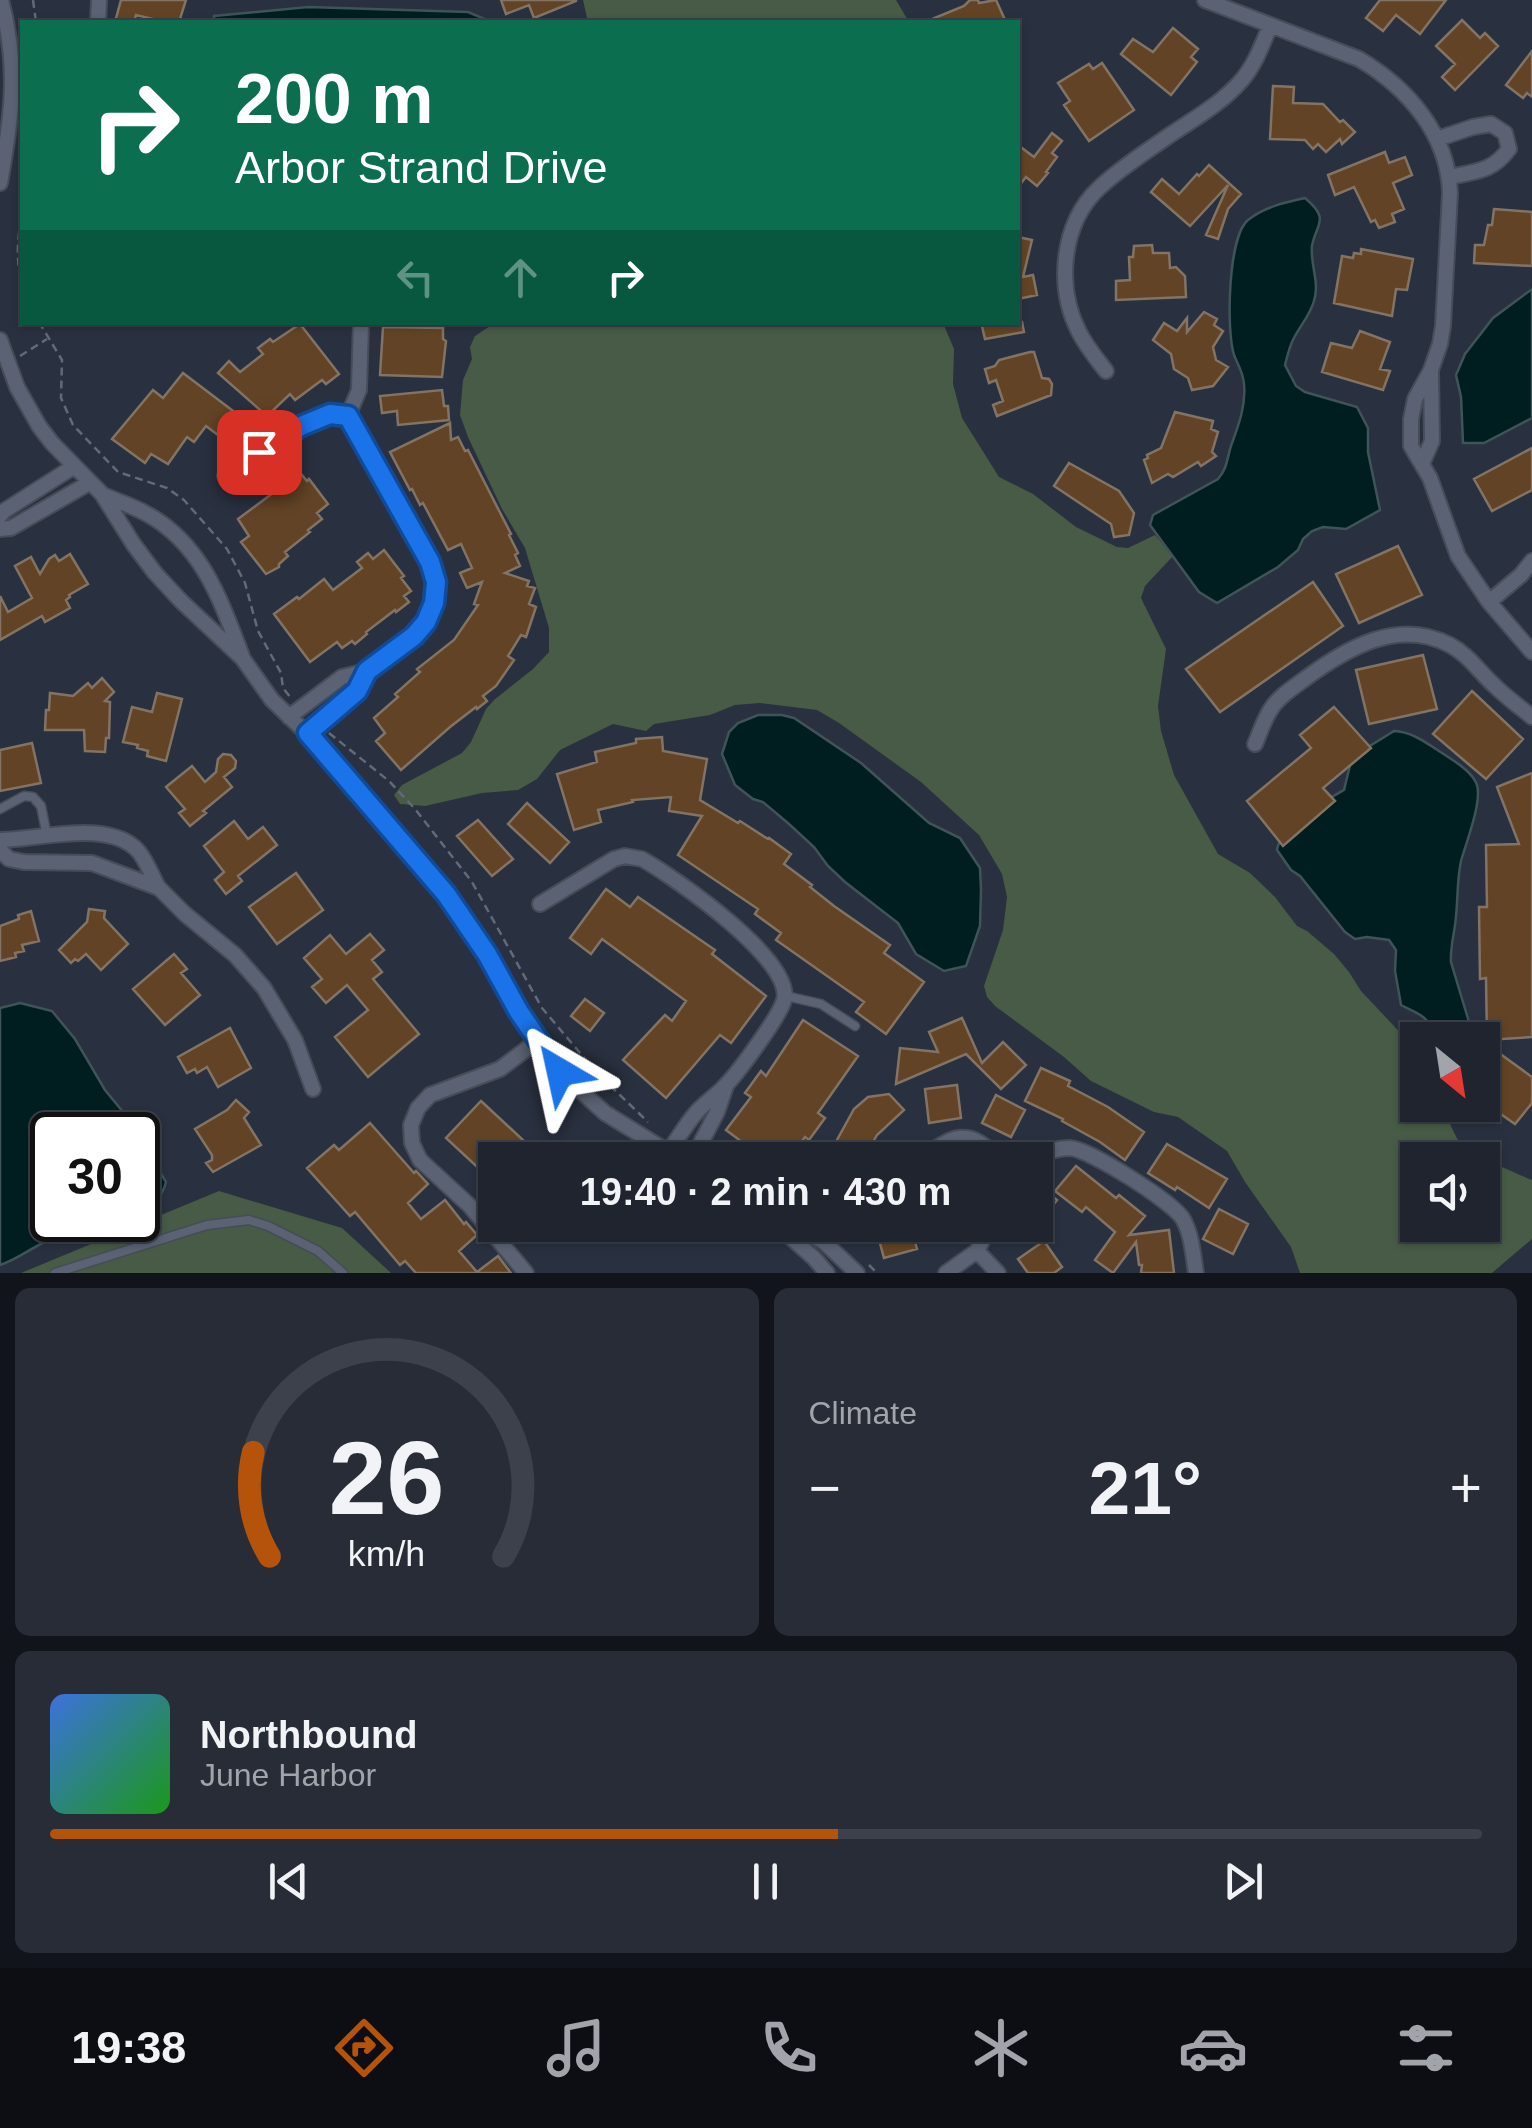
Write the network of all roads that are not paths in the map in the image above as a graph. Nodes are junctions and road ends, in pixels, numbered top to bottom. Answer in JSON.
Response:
{"nodes":[{"id":1,"x":0,"y":0,"type":"edge"},
{"id":2,"x":1206,"y":0,"type":"edge"},
{"id":3,"x":1270,"y":26,"type":"junction"},
{"id":4,"x":1437,"y":139,"type":"junction"},
{"id":5,"x":1450,"y":178,"type":"junction"},
{"id":6,"x":0,"y":183,"type":"edge"},
{"id":7,"x":361,"y":325,"type":"edge"},
{"id":8,"x":0,"y":340,"type":"edge"},
{"id":9,"x":1106,"y":371,"type":"dead end"},
{"id":10,"x":348,"y":416,"type":"junction"},
{"id":11,"x":73,"y":467,"type":"junction"},
{"id":12,"x":225,"y":476,"type":"dead end"},
{"id":13,"x":89,"y":483,"type":"junction"},
{"id":14,"x":102,"y":494,"type":"junction"},
{"id":15,"x":0,"y":516,"type":"edge"},
{"id":16,"x":0,"y":529,"type":"edge"},
{"id":17,"x":1532,"y":561,"type":"edge"},
{"id":18,"x":1488,"y":602,"type":"junction"},
{"id":19,"x":1532,"y":652,"type":"edge"},
{"id":20,"x":243,"y":659,"type":"junction"},
{"id":21,"x":367,"y":671,"type":"junction"},
{"id":22,"x":289,"y":717,"type":"junction"},
{"id":23,"x":1532,"y":717,"type":"edge"},
{"id":24,"x":308,"y":733,"type":"junction"},
{"id":25,"x":1254,"y":744,"type":"dead end"},
{"id":26,"x":0,"y":809,"type":"edge"},
{"id":27,"x":46,"y":836,"type":"junction"},
{"id":28,"x":0,"y":840,"type":"edge"},
{"id":29,"x":0,"y":850,"type":"edge"},
{"id":30,"x":158,"y":888,"type":"junction"},
{"id":31,"x":540,"y":904,"type":"dead end"},
{"id":32,"x":786,"y":996,"type":"junction"},
{"id":33,"x":855,"y":1026,"type":"dead end"},
{"id":34,"x":538,"y":1041,"type":"junction"},
{"id":35,"x":726,"y":1086,"type":"junction"},
{"id":36,"x":313,"y":1089,"type":"dead end"},
{"id":37,"x":651,"y":1142,"type":"edge"},
{"id":38,"x":682,"y":1142,"type":"edge"},
{"id":39,"x":701,"y":1142,"type":"edge"},
{"id":40,"x":944,"y":1142,"type":"edge"},
{"id":41,"x":979,"y":1142,"type":"edge"},
{"id":42,"x":1053,"y":1152,"type":"edge"},
{"id":43,"x":796,"y":1242,"type":"edge"},
{"id":44,"x":825,"y":1242,"type":"edge"},
{"id":45,"x":982,"y":1242,"type":"edge"},
{"id":46,"x":977,"y":1251,"type":"junction"},
{"id":47,"x":55,"y":1273,"type":"edge"},
{"id":48,"x":343,"y":1273,"type":"edge"},
{"id":49,"x":526,"y":1273,"type":"edge"},
{"id":50,"x":827,"y":1273,"type":"edge"},
{"id":51,"x":857,"y":1273,"type":"edge"},
{"id":52,"x":946,"y":1273,"type":"edge"},
{"id":53,"x":998,"y":1273,"type":"edge"},
{"id":54,"x":1196,"y":1273,"type":"edge"}],
"edges":[{"from":1,"to":6,"type":"street"},
{"from":2,"to":3,"type":"street"},
{"from":3,"to":4,"type":"street"},
{"from":3,"to":9,"type":"street"},
{"from":4,"to":5,"type":"street"},
{"from":4,"to":5,"type":"street"},
{"from":5,"to":18,"type":"street"},
{"from":7,"to":10,"type":"street"},
{"from":8,"to":11,"type":"street"},
{"from":10,"to":12,"type":"street"},
{"from":10,"to":21,"type":"street"},
{"from":11,"to":13,"type":"street"},
{"from":11,"to":15,"type":"street"},
{"from":13,"to":14,"type":"street"},
{"from":13,"to":16,"type":"street"},
{"from":14,"to":20,"type":"street"},
{"from":14,"to":20,"type":"street"},
{"from":17,"to":18,"type":"street"},
{"from":18,"to":19,"type":"street"},
{"from":20,"to":22,"type":"street"},
{"from":21,"to":22,"type":"street"},
{"from":21,"to":24,"type":"street"},
{"from":22,"to":24,"type":"street"},
{"from":23,"to":25,"type":"street"},
{"from":24,"to":34,"type":"street"},
{"from":26,"to":27,"type":"lane"},
{"from":27,"to":28,"type":"street"},
{"from":27,"to":30,"type":"street"},
{"from":29,"to":30,"type":"street"},
{"from":30,"to":36,"type":"street"},
{"from":31,"to":32,"type":"street"},
{"from":32,"to":33,"type":"lane"},
{"from":32,"to":35,"type":"street"},
{"from":34,"to":37,"type":"street"},
{"from":34,"to":49,"type":"street"},
{"from":35,"to":38,"type":"street"},
{"from":35,"to":39,"type":"street"},
{"from":40,"to":41,"type":"street"},
{"from":42,"to":54,"type":"street"},
{"from":43,"to":50,"type":"street"},
{"from":44,"to":51,"type":"street"},
{"from":45,"to":46,"type":"street"},
{"from":46,"to":52,"type":"street"},
{"from":46,"to":53,"type":"street"},
{"from":47,"to":48,"type":"lane"}]}
